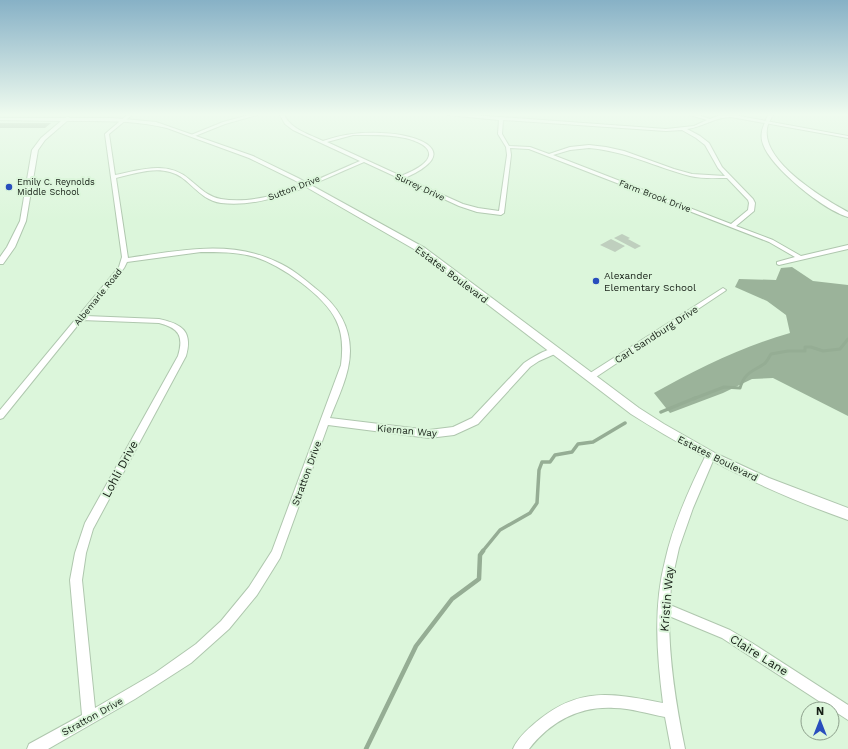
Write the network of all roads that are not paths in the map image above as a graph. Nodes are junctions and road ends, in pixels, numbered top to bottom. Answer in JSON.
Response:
{"nodes":[{"id":1,"x":35,"y":150,"type":"edge"},
{"id":2,"x":109,"y":150,"type":"edge"},
{"id":3,"x":232,"y":150,"type":"edge"},
{"id":4,"x":341,"y":150,"type":"edge"},
{"id":5,"x":430,"y":150,"type":"edge"},
{"id":6,"x":508,"y":150,"type":"edge"},
{"id":7,"x":536,"y":150,"type":"edge"},
{"id":8,"x":566,"y":150,"type":"edge"},
{"id":9,"x":613,"y":150,"type":"edge"},
{"id":10,"x":710,"y":150,"type":"edge"},
{"id":11,"x":770,"y":150,"type":"edge"},
{"id":12,"x":550,"y":155,"type":"junction"},
{"id":13,"x":364,"y":161,"type":"junction"},
{"id":14,"x":113,"y":177,"type":"junction"},
{"id":15,"x":729,"y":177,"type":"junction"},
{"id":16,"x":400,"y":178,"type":"junction"},
{"id":17,"x":305,"y":184,"type":"junction"},
{"id":18,"x":848,"y":215,"type":"edge"},
{"id":19,"x":732,"y":226,"type":"junction"},
{"id":20,"x":848,"y":247,"type":"edge"},
{"id":21,"x":799,"y":257,"type":"junction"},
{"id":22,"x":125,"y":260,"type":"junction"},
{"id":23,"x":0,"y":262,"type":"edge"},
{"id":24,"x":779,"y":263,"type":"dead end"},
{"id":25,"x":723,"y":290,"type":"dead end"},
{"id":26,"x":80,"y":318,"type":"junction"},
{"id":27,"x":554,"y":351,"type":"junction"},
{"id":28,"x":590,"y":377,"type":"junction"},
{"id":29,"x":0,"y":416,"type":"edge"},
{"id":30,"x":326,"y":421,"type":"junction"},
{"id":31,"x":710,"y":456,"type":"junction"},
{"id":32,"x":848,"y":514,"type":"edge"},
{"id":33,"x":664,"y":608,"type":"junction"},
{"id":34,"x":670,"y":711,"type":"junction"},
{"id":35,"x":848,"y":713,"type":"edge"},
{"id":36,"x":89,"y":718,"type":"junction"},
{"id":37,"x":34,"y":749,"type":"edge"},
{"id":38,"x":520,"y":749,"type":"edge"},
{"id":39,"x":678,"y":749,"type":"edge"}],
"edges":[{"from":1,"to":23,"type":"street"},
{"from":2,"to":14,"type":"street","name":"Albemarle Road"},
{"from":3,"to":17,"type":"street","name":"Estates Boulevard"},
{"from":4,"to":13,"type":"street","name":"Surrey Drive"},
{"from":5,"to":16,"type":"street"},
{"from":6,"to":16,"type":"street","name":"Surrey Drive"},
{"from":7,"to":12,"type":"street","name":"Farm Brook Drive"},
{"from":8,"to":12,"type":"street"},
{"from":9,"to":15,"type":"street"},
{"from":10,"to":15,"type":"street"},
{"from":11,"to":18,"type":"street"},
{"from":12,"to":19,"type":"street","name":"Farm Brook Drive"},
{"from":13,"to":16,"type":"street","name":"Surrey Drive"},
{"from":13,"to":17,"type":"street","name":"Sutton Drive"},
{"from":14,"to":17,"type":"street","name":"Sutton Drive"},
{"from":14,"to":22,"type":"street","name":"Albemarle Road"},
{"from":15,"to":19,"type":"street"},
{"from":17,"to":27,"type":"street","name":"Estates Boulevard"},
{"from":19,"to":21,"type":"street","name":"Farm Brook Drive"},
{"from":20,"to":21,"type":"street"},
{"from":21,"to":24,"type":"street"},
{"from":22,"to":26,"type":"street","name":"Albemarle Road"},
{"from":22,"to":30,"type":"street","name":"Stratton Drive"},
{"from":25,"to":28,"type":"street","name":"Carl Sandburg Drive"},
{"from":26,"to":29,"type":"street","name":"Albemarle Road"},
{"from":26,"to":36,"type":"street","name":"Lohli Drive"},
{"from":27,"to":28,"type":"street","name":"Estates Boulevard"},
{"from":27,"to":30,"type":"street","name":"Kiernan Way"},
{"from":28,"to":31,"type":"street","name":"Estates Boulevard"},
{"from":30,"to":36,"type":"street","name":"Stratton Drive"},
{"from":31,"to":32,"type":"street","name":"Estates Boulevard"},
{"from":31,"to":33,"type":"street","name":"Kristin Way"},
{"from":33,"to":34,"type":"street","name":"Kristin Way"},
{"from":33,"to":35,"type":"street","name":"Claire Lane"},
{"from":34,"to":38,"type":"street"},
{"from":34,"to":39,"type":"street","name":"Kristin Way"},
{"from":36,"to":37,"type":"street","name":"Stratton Drive"}]}
